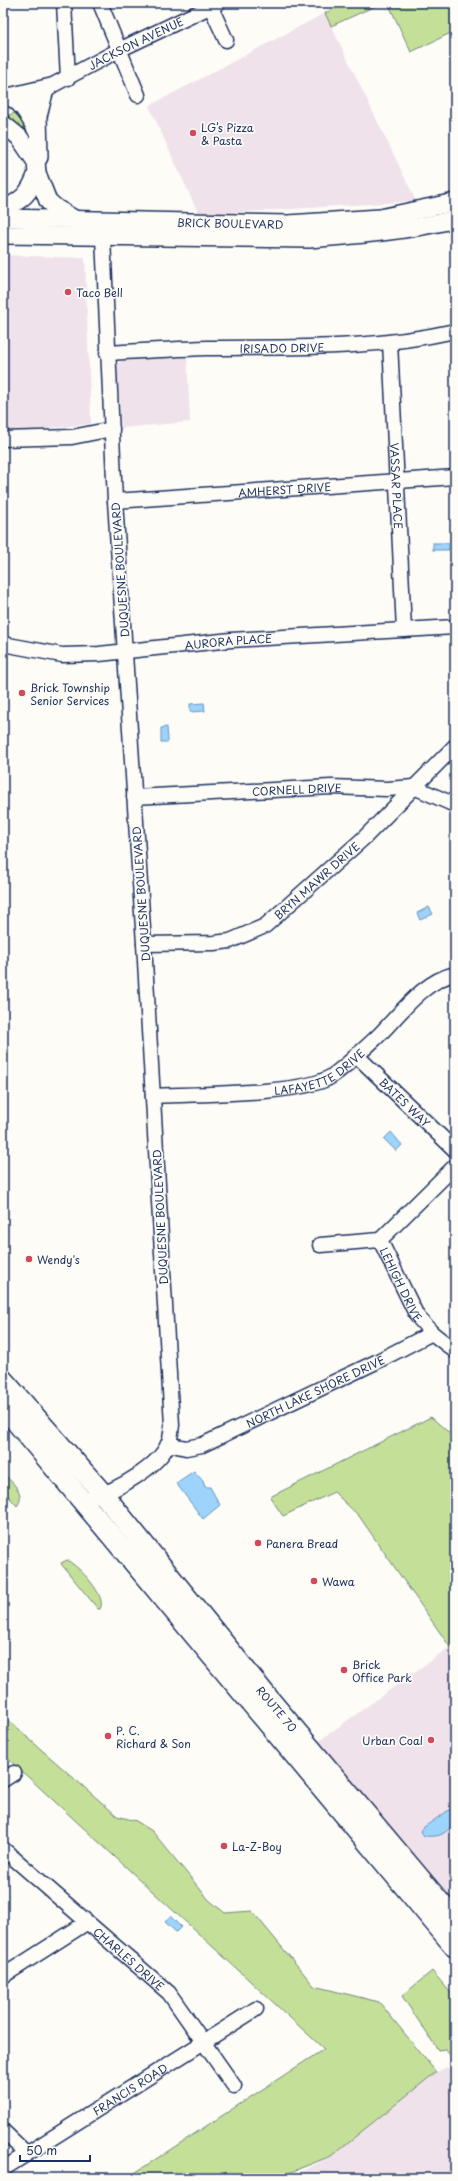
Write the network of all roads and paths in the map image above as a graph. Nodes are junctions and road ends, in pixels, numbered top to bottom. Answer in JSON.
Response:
{"nodes":[{"id":1,"x":64,"y":3,"type":"edge"},
{"id":2,"x":100,"y":3,"type":"edge"},
{"id":3,"x":212,"y":4,"type":"edge"},
{"id":4,"x":226,"y":40,"type":"dead end"},
{"id":5,"x":119,"y":50,"type":"junction"},
{"id":6,"x":68,"y":78,"type":"junction"},
{"id":7,"x":49,"y":89,"type":"junction"},
{"id":8,"x":138,"y":95,"type":"dead end"},
{"id":9,"x":8,"y":101,"type":"edge"},
{"id":10,"x":3,"y":124,"type":"edge"},
{"id":11,"x":38,"y":133,"type":"junction"},
{"id":12,"x":37,"y":167,"type":"junction"},
{"id":13,"x":455,"y":202,"type":"edge"},
{"id":14,"x":3,"y":210,"type":"edge"},
{"id":15,"x":3,"y":218,"type":"edge"},
{"id":16,"x":455,"y":219,"type":"edge"},
{"id":17,"x":76,"y":220,"type":"junction"},
{"id":18,"x":3,"y":235,"type":"edge"},
{"id":19,"x":103,"y":238,"type":"junction"},
{"id":20,"x":455,"y":330,"type":"edge"},
{"id":21,"x":390,"y":342,"type":"junction"},
{"id":22,"x":107,"y":353,"type":"junction"},
{"id":23,"x":112,"y":429,"type":"junction"},
{"id":24,"x":3,"y":439,"type":"edge"},
{"id":25,"x":455,"y":477,"type":"edge"},
{"id":26,"x":396,"y":481,"type":"junction"},
{"id":27,"x":115,"y":501,"type":"junction"},
{"id":28,"x":455,"y":627,"type":"edge"},
{"id":29,"x":404,"y":630,"type":"junction"},
{"id":30,"x":3,"y":644,"type":"edge"},
{"id":31,"x":125,"y":651,"type":"junction"},
{"id":32,"x":455,"y":746,"type":"edge"},
{"id":33,"x":414,"y":787,"type":"junction"},
{"id":34,"x":134,"y":797,"type":"junction"},
{"id":35,"x":455,"y":805,"type":"edge"},
{"id":36,"x":144,"y":944,"type":"junction"},
{"id":37,"x":455,"y":974,"type":"edge"},
{"id":38,"x":356,"y":1055,"type":"junction"},
{"id":39,"x":153,"y":1096,"type":"junction"},
{"id":40,"x":455,"y":1150,"type":"edge"},
{"id":41,"x":455,"y":1166,"type":"edge"},
{"id":42,"x":380,"y":1240,"type":"junction"},
{"id":43,"x":320,"y":1245,"type":"dead end"},
{"id":44,"x":432,"y":1333,"type":"junction"},
{"id":45,"x":455,"y":1351,"type":"edge"},
{"id":46,"x":3,"y":1380,"type":"edge"},
{"id":47,"x":3,"y":1406,"type":"edge"},
{"id":48,"x":168,"y":1444,"type":"junction"},
{"id":49,"x":104,"y":1494,"type":"junction"},
{"id":50,"x":82,"y":1498,"type":"junction"},
{"id":51,"x":3,"y":1849,"type":"edge"},
{"id":52,"x":455,"y":1920,"type":"edge"},
{"id":53,"x":86,"y":1923,"type":"junction"},
{"id":54,"x":455,"y":1947,"type":"edge"},
{"id":55,"x":3,"y":1976,"type":"edge"},
{"id":56,"x":256,"y":2009,"type":"dead end"},
{"id":57,"x":204,"y":2043,"type":"junction"},
{"id":58,"x":234,"y":2086,"type":"dead end"},
{"id":59,"x":3,"y":2132,"type":"edge"},
{"id":60,"x":27,"y":2154,"type":"junction"},
{"id":61,"x":3,"y":2169,"type":"edge"}],
"edges":[{"from":1,"to":6,"type":"street"},
{"from":2,"to":5,"type":"street"},
{"from":3,"to":4,"type":"street"},
{"from":3,"to":5,"type":"street","name":"JACKSON AVENUE"},
{"from":5,"to":6,"type":"street","name":"JACKSON AVENUE"},
{"from":5,"to":8,"type":"street"},
{"from":6,"to":7,"type":"street","name":"JACKSON AVENUE"},
{"from":7,"to":9,"type":"street","name":"JACKSON AVENUE"},
{"from":7,"to":11,"type":"main road"},
{"from":9,"to":11,"type":"main road"},
{"from":10,"to":12,"type":"main road"},
{"from":11,"to":12,"type":"main road"},
{"from":12,"to":14,"type":"main road"},
{"from":12,"to":17,"type":"main road"},
{"from":13,"to":17,"type":"main road","name":"BRICK BOULEVARD"},
{"from":15,"to":17,"type":"main road","name":"BRICK BOULEVARD"},
{"from":16,"to":19,"type":"main road","name":"BRICK BOULEVARD"},
{"from":18,"to":19,"type":"main road","name":"BRICK BOULEVARD"},
{"from":19,"to":22,"type":"street","name":"DUQUESNE BOULEVARD"},
{"from":20,"to":21,"type":"street","name":"IRISADO DRIVE"},
{"from":21,"to":22,"type":"street","name":"IRISADO DRIVE"},
{"from":21,"to":26,"type":"street","name":"VASSAR PLACE"},
{"from":22,"to":23,"type":"street","name":"DUQUESNE BOULEVARD"},
{"from":23,"to":24,"type":"street"},
{"from":23,"to":27,"type":"street","name":"DUQUESNE BOULEVARD"},
{"from":25,"to":26,"type":"street","name":"AMHERST DRIVE"},
{"from":26,"to":27,"type":"street","name":"AMHERST DRIVE"},
{"from":26,"to":29,"type":"street","name":"VASSAR PLACE"},
{"from":27,"to":31,"type":"street","name":"DUQUESNE BOULEVARD"},
{"from":28,"to":29,"type":"street","name":"AURORA PLACE"},
{"from":29,"to":31,"type":"street","name":"AURORA PLACE"},
{"from":30,"to":31,"type":"street","name":"AURORA PLACE"},
{"from":31,"to":34,"type":"street","name":"DUQUESNE BOULEVARD"},
{"from":32,"to":33,"type":"street","name":"BRYN MAWR DRIVE"},
{"from":33,"to":34,"type":"street","name":"CORNELL DRIVE"},
{"from":33,"to":35,"type":"street","name":"CORNELL DRIVE"},
{"from":33,"to":36,"type":"street","name":"BRYN MAWR DRIVE"},
{"from":34,"to":36,"type":"street","name":"DUQUESNE BOULEVARD"},
{"from":36,"to":39,"type":"street","name":"DUQUESNE BOULEVARD"},
{"from":37,"to":38,"type":"street","name":"LAFAYETTE DRIVE"},
{"from":38,"to":39,"type":"street","name":"LAFAYETTE DRIVE"},
{"from":38,"to":40,"type":"street","name":"BATES WAY"},
{"from":39,"to":48,"type":"street","name":"DUQUESNE BOULEVARD"},
{"from":41,"to":42,"type":"street","name":"LEHIGH DRIVE"},
{"from":42,"to":43,"type":"street"},
{"from":42,"to":44,"type":"street","name":"LEHIGH DRIVE"},
{"from":44,"to":45,"type":"street"},
{"from":44,"to":48,"type":"street","name":"NORTH LAKE SHORE DRIVE"},
{"from":46,"to":49,"type":"highway","name":"ROUTE 70"},
{"from":47,"to":50,"type":"highway","name":"ROUTE 70"},
{"from":48,"to":49,"type":"street","name":"DUQUESNE BOULEVARD"},
{"from":49,"to":50,"type":"street","name":"DUQUESNE BOULEVARD"},
{"from":49,"to":52,"type":"highway","name":"ROUTE 70"},
{"from":50,"to":54,"type":"highway","name":"ROUTE 70"},
{"from":51,"to":53,"type":"street","name":"CHARLES DRIVE"},
{"from":53,"to":55,"type":"street"},
{"from":53,"to":57,"type":"street","name":"CHARLES DRIVE"},
{"from":56,"to":57,"type":"street","name":"FRANCIS ROAD"},
{"from":57,"to":58,"type":"street","name":"CHARLES DRIVE"},
{"from":57,"to":60,"type":"street","name":"FRANCIS ROAD"},
{"from":59,"to":60,"type":"street"},
{"from":60,"to":61,"type":"street","name":"FRANCIS ROAD"}]}
